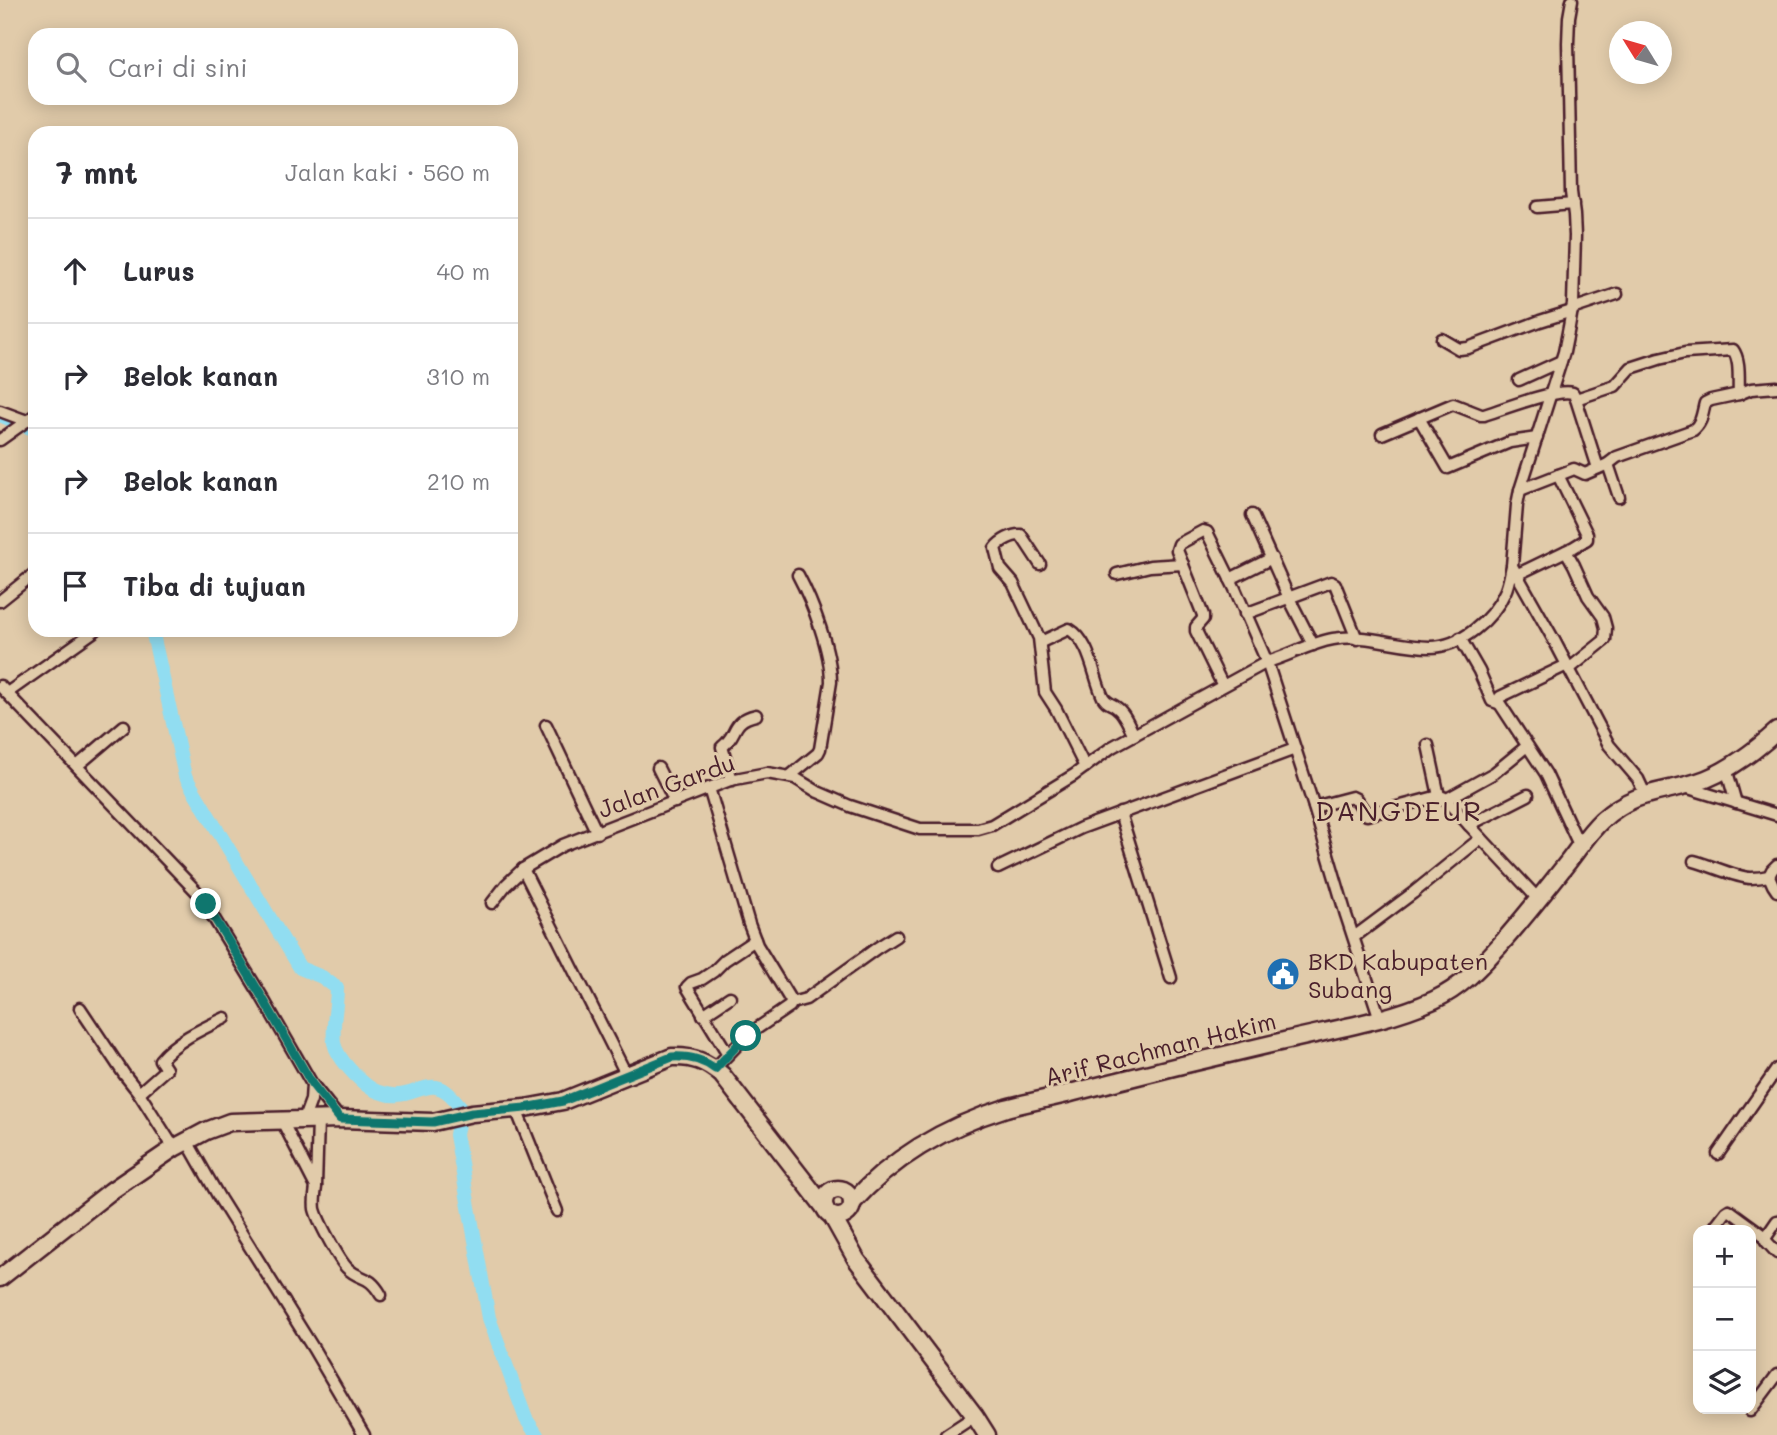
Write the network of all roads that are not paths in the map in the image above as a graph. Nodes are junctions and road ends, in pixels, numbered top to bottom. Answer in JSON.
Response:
{"nodes":[{"id":1,"x":1572,"y":0,"type":"edge"},
{"id":2,"x":1573,"y":204,"type":"junction"},
{"id":3,"x":1537,"y":207,"type":"dead end"},
{"id":4,"x":1617,"y":294,"type":"dead end"},
{"id":5,"x":1572,"y":310,"type":"junction"},
{"id":6,"x":1442,"y":339,"type":"dead end"},
{"id":7,"x":1561,"y":361,"type":"junction"},
{"id":8,"x":1519,"y":380,"type":"dead end"},
{"id":9,"x":1777,"y":387,"type":"edge"},
{"id":10,"x":1739,"y":394,"type":"junction"},
{"id":11,"x":1550,"y":395,"type":"junction"},
{"id":12,"x":1576,"y":399,"type":"junction"},
{"id":13,"x":0,"y":411,"type":"edge"},
{"id":14,"x":1419,"y":418,"type":"junction"},
{"id":15,"x":26,"y":422,"type":"edge"},
{"id":16,"x":1382,"y":434,"type":"dead end"},
{"id":17,"x":1537,"y":438,"type":"junction"},
{"id":18,"x":0,"y":440,"type":"edge"},
{"id":19,"x":1603,"y":466,"type":"junction"},
{"id":20,"x":1558,"y":475,"type":"junction"},
{"id":21,"x":1520,"y":489,"type":"junction"},
{"id":22,"x":1619,"y":497,"type":"dead end"},
{"id":23,"x":1252,"y":515,"type":"dead end"},
{"id":24,"x":1566,"y":551,"type":"junction"},
{"id":25,"x":1272,"y":558,"type":"junction"},
{"id":26,"x":1040,"y":564,"type":"dead end"},
{"id":27,"x":1183,"y":564,"type":"junction"},
{"id":28,"x":1513,"y":572,"type":"junction"},
{"id":29,"x":1117,"y":574,"type":"dead end"},
{"id":30,"x":798,"y":575,"type":"dead end"},
{"id":31,"x":28,"y":579,"type":"edge"},
{"id":32,"x":1230,"y":579,"type":"junction"},
{"id":33,"x":1289,"y":598,"type":"junction"},
{"id":34,"x":0,"y":601,"type":"edge"},
{"id":35,"x":1245,"y":614,"type":"junction"},
{"id":36,"x":85,"y":637,"type":"edge"},
{"id":37,"x":1460,"y":638,"type":"junction"},
{"id":38,"x":1357,"y":639,"type":"junction"},
{"id":39,"x":1041,"y":642,"type":"junction"},
{"id":40,"x":1313,"y":645,"type":"junction"},
{"id":41,"x":1568,"y":667,"type":"junction"},
{"id":42,"x":1268,"y":668,"type":"junction"},
{"id":43,"x":1223,"y":686,"type":"junction"},
{"id":44,"x":3,"y":689,"type":"edge"},
{"id":45,"x":1498,"y":703,"type":"junction"},
{"id":46,"x":756,"y":715,"type":"dead end"},
{"id":47,"x":546,"y":725,"type":"dead end"},
{"id":48,"x":124,"y":726,"type":"dead end"},
{"id":49,"x":1777,"y":731,"type":"edge"},
{"id":50,"x":1134,"y":735,"type":"junction"},
{"id":51,"x":1428,"y":746,"type":"dead end"},
{"id":52,"x":1527,"y":746,"type":"junction"},
{"id":53,"x":1295,"y":749,"type":"junction"},
{"id":54,"x":77,"y":766,"type":"junction"},
{"id":55,"x":1085,"y":766,"type":"junction"},
{"id":56,"x":658,"y":768,"type":"dead end"},
{"id":57,"x":1727,"y":768,"type":"junction"},
{"id":58,"x":790,"y":776,"type":"junction"},
{"id":59,"x":732,"y":780,"type":"junction"},
{"id":60,"x":1681,"y":786,"type":"junction"},
{"id":61,"x":709,"y":789,"type":"junction"},
{"id":62,"x":1645,"y":794,"type":"junction"},
{"id":63,"x":1528,"y":795,"type":"dead end"},
{"id":64,"x":1443,"y":798,"type":"junction"},
{"id":65,"x":676,"y":802,"type":"junction"},
{"id":66,"x":1736,"y":803,"type":"junction"},
{"id":67,"x":1314,"y":807,"type":"junction"},
{"id":68,"x":1120,"y":813,"type":"junction"},
{"id":69,"x":1777,"y":815,"type":"edge"},
{"id":70,"x":1469,"y":825,"type":"junction"},
{"id":71,"x":597,"y":833,"type":"junction"},
{"id":72,"x":1482,"y":838,"type":"junction"},
{"id":73,"x":1580,"y":847,"type":"junction"},
{"id":74,"x":1694,"y":861,"type":"dead end"},
{"id":75,"x":1777,"y":865,"type":"edge"},
{"id":76,"x":998,"y":868,"type":"dead end"},
{"id":77,"x":523,"y":869,"type":"junction"},
{"id":78,"x":1769,"y":876,"type":"junction"},
{"id":79,"x":1777,"y":891,"type":"edge"},
{"id":80,"x":1539,"y":900,"type":"junction"},
{"id":81,"x":492,"y":903,"type":"dead end"},
{"id":82,"x":896,"y":936,"type":"dead end"},
{"id":83,"x":1354,"y":937,"type":"junction"},
{"id":84,"x":755,"y":940,"type":"junction"},
{"id":85,"x":1171,"y":978,"type":"dead end"},
{"id":86,"x":730,"y":997,"type":"dead end"},
{"id":87,"x":791,"y":1003,"type":"junction"},
{"id":88,"x":80,"y":1007,"type":"dead end"},
{"id":89,"x":703,"y":1015,"type":"junction"},
{"id":90,"x":225,"y":1018,"type":"dead end"},
{"id":91,"x":1380,"y":1019,"type":"junction"},
{"id":92,"x":728,"y":1055,"type":"junction"},
{"id":93,"x":715,"y":1069,"type":"junction"},
{"id":94,"x":1777,"y":1069,"type":"edge"},
{"id":95,"x":626,"y":1076,"type":"junction"},
{"id":96,"x":312,"y":1084,"type":"junction"},
{"id":97,"x":139,"y":1093,"type":"junction"},
{"id":98,"x":516,"y":1109,"type":"junction"},
{"id":99,"x":281,"y":1119,"type":"junction"},
{"id":100,"x":311,"y":1119,"type":"junction"},
{"id":101,"x":340,"y":1119,"type":"junction"},
{"id":102,"x":180,"y":1144,"type":"junction"},
{"id":103,"x":1718,"y":1154,"type":"dead end"},
{"id":104,"x":316,"y":1187,"type":"junction"},
{"id":105,"x":849,"y":1202,"type":"junction"},
{"id":106,"x":828,"y":1207,"type":"junction"},
{"id":107,"x":557,"y":1211,"type":"dead end"},
{"id":108,"x":1777,"y":1221,"type":"edge"},
{"id":109,"x":1716,"y":1225,"type":"dead end"},
{"id":110,"x":1750,"y":1225,"type":"edge"},
{"id":111,"x":1756,"y":1230,"type":"edge"},
{"id":112,"x":1766,"y":1237,"type":"junction"},
{"id":113,"x":847,"y":1243,"type":"junction"},
{"id":114,"x":1777,"y":1253,"type":"edge"},
{"id":115,"x":0,"y":1278,"type":"edge"},
{"id":116,"x":381,"y":1295,"type":"dead end"},
{"id":117,"x":1777,"y":1374,"type":"edge"},
{"id":118,"x":1756,"y":1402,"type":"edge"},
{"id":119,"x":975,"y":1416,"type":"junction"},
{"id":120,"x":365,"y":1435,"type":"edge"},
{"id":121,"x":947,"y":1435,"type":"edge"},
{"id":122,"x":988,"y":1435,"type":"edge"}],
"edges":[{"from":1,"to":2,"type":"street"},
{"from":2,"to":3,"type":"street"},
{"from":2,"to":5,"type":"street"},
{"from":4,"to":5,"type":"street"},
{"from":5,"to":6,"type":"street"},
{"from":5,"to":7,"type":"street"},
{"from":7,"to":8,"type":"street"},
{"from":7,"to":11,"type":"street"},
{"from":9,"to":10,"type":"street"},
{"from":10,"to":12,"type":"street"},
{"from":10,"to":19,"type":"street"},
{"from":11,"to":12,"type":"street"},
{"from":11,"to":14,"type":"street"},
{"from":11,"to":17,"type":"street"},
{"from":12,"to":19,"type":"street"},
{"from":13,"to":15,"type":"street"},
{"from":14,"to":16,"type":"street"},
{"from":14,"to":17,"type":"street"},
{"from":15,"to":18,"type":"street"},
{"from":17,"to":21,"type":"street"},
{"from":19,"to":20,"type":"street"},
{"from":19,"to":22,"type":"street"},
{"from":20,"to":21,"type":"street"},
{"from":20,"to":24,"type":"street"},
{"from":21,"to":28,"type":"street"},
{"from":23,"to":25,"type":"street"},
{"from":24,"to":28,"type":"street"},
{"from":24,"to":41,"type":"street"},
{"from":25,"to":32,"type":"street"},
{"from":25,"to":33,"type":"street"},
{"from":26,"to":39,"type":"street"},
{"from":27,"to":29,"type":"street"},
{"from":27,"to":32,"type":"street"},
{"from":27,"to":43,"type":"street"},
{"from":28,"to":37,"type":"street"},
{"from":28,"to":41,"type":"street"},
{"from":30,"to":58,"type":"street"},
{"from":31,"to":34,"type":"street"},
{"from":32,"to":35,"type":"street"},
{"from":33,"to":35,"type":"street"},
{"from":33,"to":38,"type":"street"},
{"from":33,"to":40,"type":"street"},
{"from":35,"to":42,"type":"street"},
{"from":36,"to":44,"type":"street"},
{"from":37,"to":38,"type":"street","name":"Jalan Gardu"},
{"from":37,"to":45,"type":"street"},
{"from":38,"to":40,"type":"street","name":"Jalan Gardu"},
{"from":39,"to":50,"type":"street"},
{"from":39,"to":55,"type":"street"},
{"from":40,"to":42,"type":"street","name":"Jalan Gardu"},
{"from":41,"to":45,"type":"street"},
{"from":41,"to":62,"type":"street"},
{"from":42,"to":43,"type":"street","name":"Jalan Gardu"},
{"from":42,"to":53,"type":"street"},
{"from":43,"to":50,"type":"street","name":"Jalan Gardu"},
{"from":44,"to":54,"type":"street"},
{"from":45,"to":52,"type":"street"},
{"from":46,"to":59,"type":"street"},
{"from":47,"to":71,"type":"street"},
{"from":48,"to":54,"type":"street"},
{"from":49,"to":57,"type":"main road","name":"Arif Rachman Hakim"},
{"from":50,"to":55,"type":"street","name":"Jalan Gardu"},
{"from":51,"to":64,"type":"street"},
{"from":52,"to":64,"type":"street"},
{"from":52,"to":73,"type":"street"},
{"from":53,"to":67,"type":"street"},
{"from":53,"to":68,"type":"street"},
{"from":54,"to":96,"type":"street"},
{"from":55,"to":58,"type":"street","name":"Jalan Gardu"},
{"from":56,"to":65,"type":"street"},
{"from":57,"to":60,"type":"main road","name":"Arif Rachman Hakim"},
{"from":57,"to":66,"type":"street"},
{"from":58,"to":59,"type":"street","name":"Jalan Gardu"},
{"from":59,"to":61,"type":"street","name":"Jalan Gardu"},
{"from":60,"to":62,"type":"main road","name":"Arif Rachman Hakim"},
{"from":60,"to":66,"type":"street"},
{"from":61,"to":65,"type":"street","name":"Jalan Gardu"},
{"from":61,"to":84,"type":"street"},
{"from":62,"to":73,"type":"main road","name":"Arif Rachman Hakim"},
{"from":63,"to":70,"type":"street"},
{"from":64,"to":67,"type":"street"},
{"from":64,"to":70,"type":"street"},
{"from":65,"to":71,"type":"street","name":"Jalan Gardu"},
{"from":66,"to":69,"type":"street"},
{"from":67,"to":83,"type":"street"},
{"from":68,"to":76,"type":"street"},
{"from":68,"to":85,"type":"street"},
{"from":70,"to":72,"type":"street"},
{"from":71,"to":77,"type":"street","name":"Jalan Gardu"},
{"from":72,"to":80,"type":"street"},
{"from":72,"to":83,"type":"street"},
{"from":73,"to":80,"type":"main road","name":"Arif Rachman Hakim"},
{"from":74,"to":78,"type":"street"},
{"from":75,"to":78,"type":"street"},
{"from":77,"to":81,"type":"street","name":"Jalan Gardu"},
{"from":77,"to":95,"type":"street"},
{"from":78,"to":79,"type":"street"},
{"from":80,"to":91,"type":"main road","name":"Arif Rachman Hakim"},
{"from":82,"to":87,"type":"street"},
{"from":83,"to":91,"type":"street"},
{"from":84,"to":87,"type":"street"},
{"from":84,"to":89,"type":"street"},
{"from":86,"to":89,"type":"street"},
{"from":87,"to":92,"type":"street"},
{"from":88,"to":97,"type":"street"},
{"from":89,"to":92,"type":"street"},
{"from":90,"to":97,"type":"street"},
{"from":91,"to":105,"type":"main road","name":"Arif Rachman Hakim"},
{"from":92,"to":93,"type":"street"},
{"from":93,"to":95,"type":"main road"},
{"from":93,"to":106,"type":"main road"},
{"from":94,"to":103,"type":"street"},
{"from":95,"to":98,"type":"main road"},
{"from":96,"to":100,"type":"street"},
{"from":96,"to":101,"type":"street"},
{"from":97,"to":102,"type":"street"},
{"from":98,"to":101,"type":"main road"},
{"from":98,"to":107,"type":"street"},
{"from":99,"to":100,"type":"main road"},
{"from":99,"to":102,"type":"main road"},
{"from":99,"to":104,"type":"street"},
{"from":100,"to":101,"type":"main road"},
{"from":100,"to":104,"type":"street"},
{"from":102,"to":115,"type":"main road"},
{"from":102,"to":120,"type":"street"},
{"from":104,"to":116,"type":"street"},
{"from":105,"to":106,"type":"main road"},
{"from":105,"to":106,"type":"main road"},
{"from":105,"to":113,"type":"main road"},
{"from":106,"to":113,"type":"main road"},
{"from":108,"to":112,"type":"street"},
{"from":109,"to":110,"type":"street"},
{"from":111,"to":112,"type":"street"},
{"from":112,"to":114,"type":"street"},
{"from":113,"to":119,"type":"main road"},
{"from":117,"to":118,"type":"street"},
{"from":119,"to":121,"type":"street"},
{"from":119,"to":122,"type":"main road"}]}
